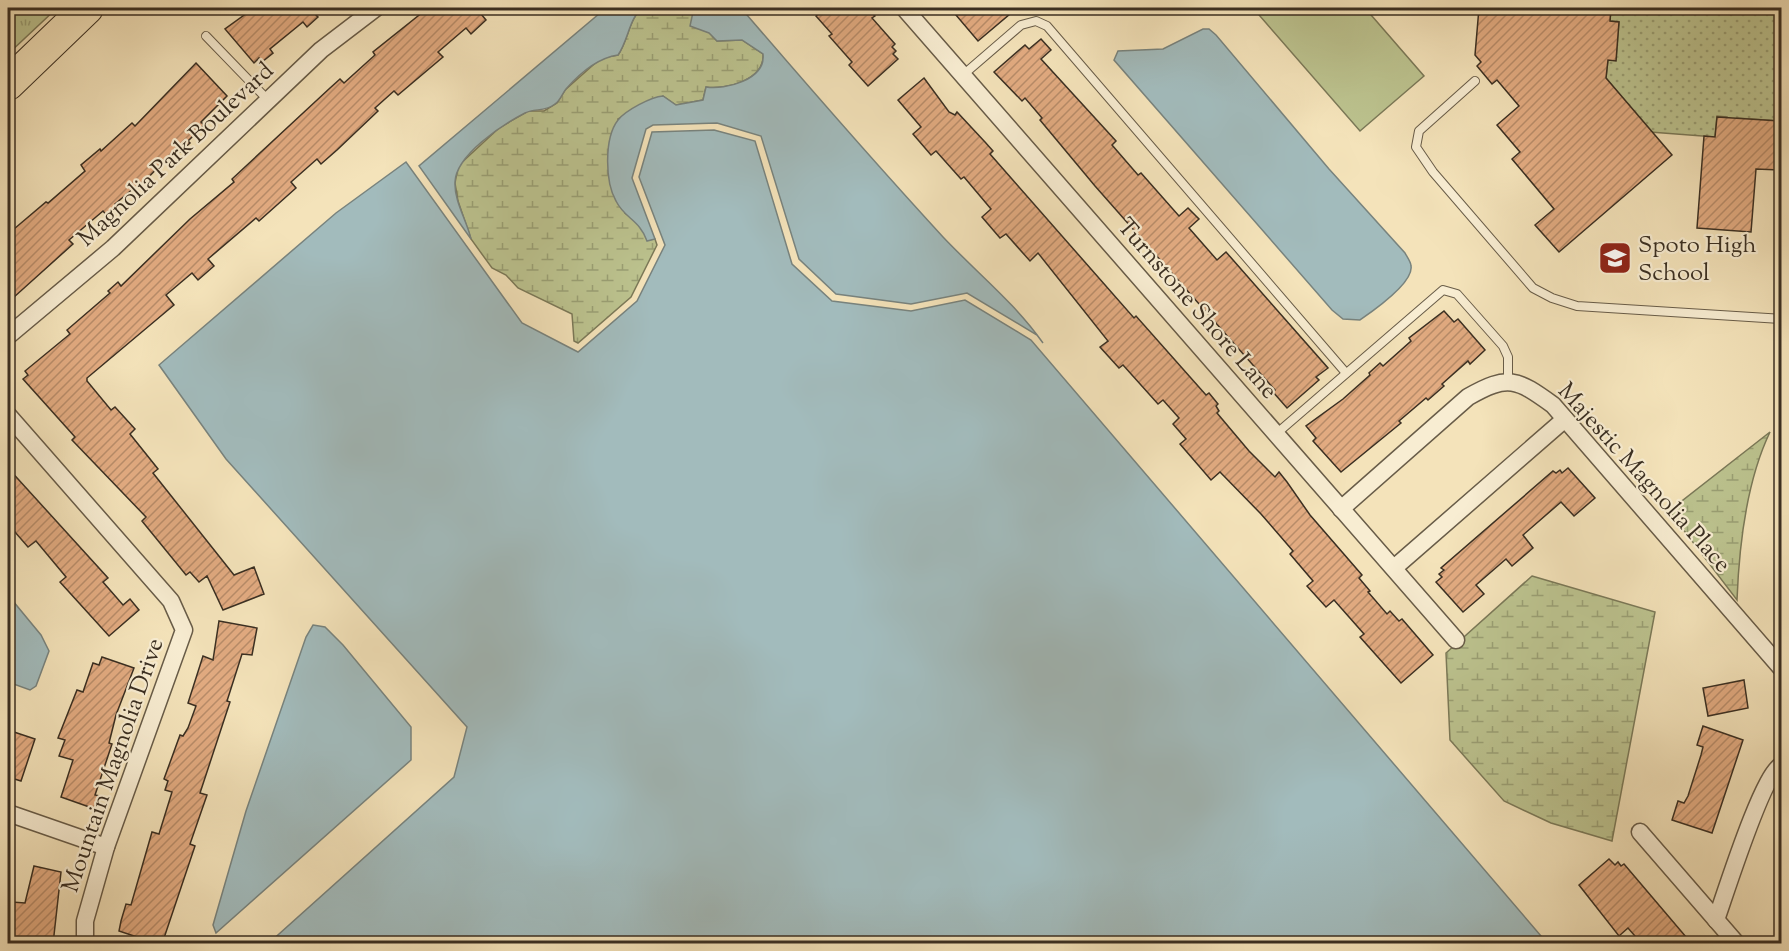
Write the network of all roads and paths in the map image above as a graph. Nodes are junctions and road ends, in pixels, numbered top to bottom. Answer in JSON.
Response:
{"nodes":[{"id":1,"x":87,"y":8,"type":"edge"},
{"id":2,"x":376,"y":8,"type":"edge"},
{"id":3,"x":904,"y":8,"type":"edge"},
{"id":4,"x":206,"y":36,"type":"dead end"},
{"id":5,"x":963,"y":75,"type":"junction"},
{"id":6,"x":1475,"y":81,"type":"dead end"},
{"id":7,"x":8,"y":84,"type":"edge"},
{"id":8,"x":267,"y":99,"type":"junction"},
{"id":9,"x":1782,"y":319,"type":"edge"},
{"id":10,"x":8,"y":336,"type":"edge"},
{"id":11,"x":1346,"y":373,"type":"junction"},
{"id":12,"x":1508,"y":381,"type":"junction"},
{"id":13,"x":8,"y":415,"type":"edge"},
{"id":14,"x":1565,"y":419,"type":"junction"},
{"id":15,"x":1276,"y":434,"type":"junction"},
{"id":16,"x":1341,"y":508,"type":"junction"},
{"id":17,"x":1394,"y":568,"type":"junction"},
{"id":18,"x":1456,"y":640,"type":"dead end"},
{"id":19,"x":1782,"y":669,"type":"edge"},
{"id":20,"x":1782,"y":765,"type":"edge"},
{"id":21,"x":8,"y":813,"type":"edge"},
{"id":22,"x":1640,"y":832,"type":"dead end"},
{"id":23,"x":106,"y":847,"type":"junction"},
{"id":24,"x":1716,"y":920,"type":"junction"},
{"id":25,"x":86,"y":944,"type":"edge"},
{"id":26,"x":1737,"y":944,"type":"edge"}],
"edges":[{"from":1,"to":7,"type":"highway"},
{"from":2,"to":8,"type":"street","name":"Magnolia Park Boulevard"},
{"from":3,"to":5,"type":"street","name":"Turnstone Shore Lane"},
{"from":4,"to":8,"type":"lane"},
{"from":5,"to":11,"type":"lane"},
{"from":5,"to":15,"type":"street","name":"Turnstone Shore Lane"},
{"from":6,"to":9,"type":"lane"},
{"from":8,"to":10,"type":"street","name":"Magnolia Park Boulevard"},
{"from":11,"to":12,"type":"lane"},
{"from":11,"to":15,"type":"lane"},
{"from":12,"to":14,"type":"street","name":"Majestic Magnolia Place"},
{"from":12,"to":16,"type":"street"},
{"from":13,"to":23,"type":"street","name":"Mountain Magnolia Drive"},
{"from":14,"to":17,"type":"street"},
{"from":14,"to":19,"type":"street","name":"Majestic Magnolia Place"},
{"from":15,"to":16,"type":"street","name":"Turnstone Shore Lane"},
{"from":16,"to":17,"type":"street","name":"Turnstone Shore Lane"},
{"from":17,"to":18,"type":"street","name":"Turnstone Shore Lane"},
{"from":20,"to":24,"type":"street"},
{"from":21,"to":23,"type":"street"},
{"from":22,"to":24,"type":"street"},
{"from":23,"to":25,"type":"street","name":"Mountain Magnolia Drive"},
{"from":24,"to":26,"type":"street"}]}
